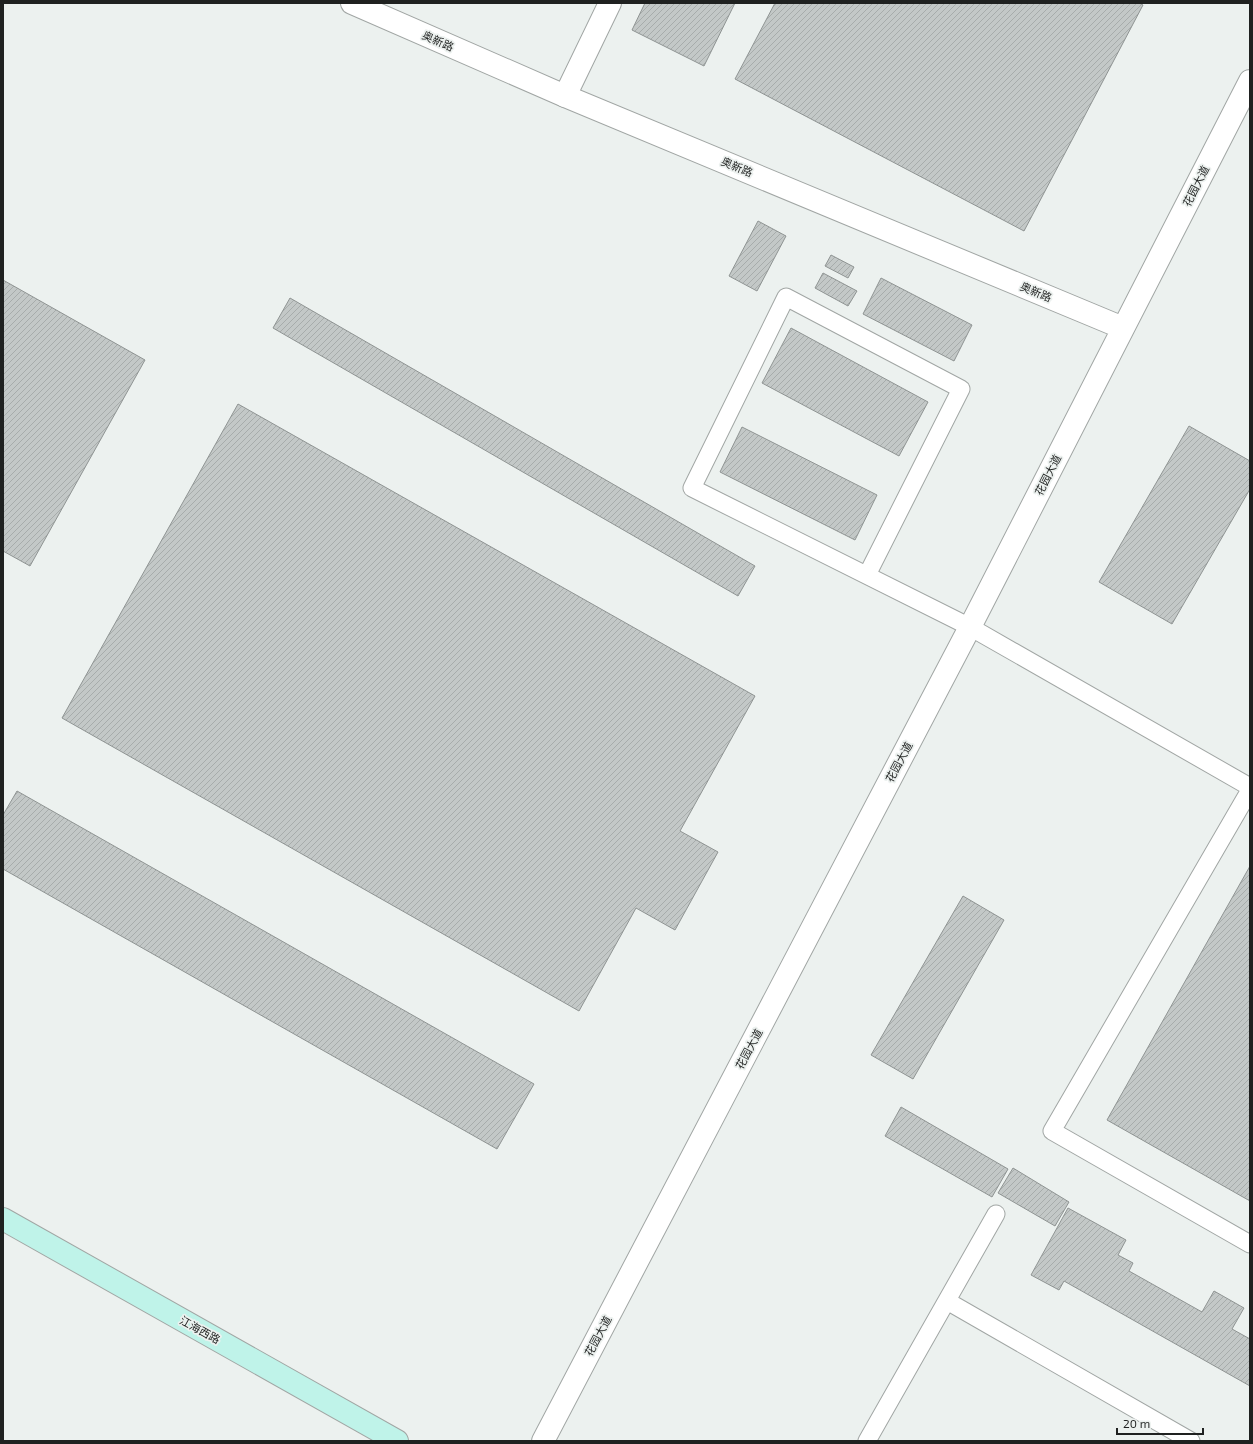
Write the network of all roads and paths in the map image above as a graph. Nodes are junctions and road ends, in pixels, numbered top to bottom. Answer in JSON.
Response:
{"nodes":[{"id":1,"x":352,"y":3,"type":"edge"},
{"id":2,"x":610,"y":3,"type":"edge"},
{"id":3,"x":1250,"y":81,"type":"edge"},
{"id":4,"x":565,"y":96,"type":"junction"},
{"id":5,"x":1123,"y":328,"type":"junction"},
{"id":6,"x":867,"y":576,"type":"junction"},
{"id":7,"x":970,"y":627,"type":"junction"},
{"id":8,"x":1250,"y":789,"type":"edge"},
{"id":9,"x":996,"y":1214,"type":"dead end"},
{"id":10,"x":3,"y":1219,"type":"edge"},
{"id":11,"x":1250,"y":1244,"type":"edge"},
{"id":12,"x":947,"y":1301,"type":"junction"},
{"id":13,"x":397,"y":1441,"type":"edge"},
{"id":14,"x":543,"y":1441,"type":"edge"},
{"id":15,"x":867,"y":1441,"type":"edge"},
{"id":16,"x":1191,"y":1441,"type":"edge"}],
"edges":[{"from":1,"to":4,"type":"street","name":"奥新路"},
{"from":2,"to":4,"type":"street"},
{"from":3,"to":5,"type":"street","name":"花园大道"},
{"from":4,"to":5,"type":"street","name":"奥新路"},
{"from":5,"to":7,"type":"street","name":"花园大道"},
{"from":6,"to":6,"type":"lane"},
{"from":6,"to":7,"type":"lane"},
{"from":7,"to":8,"type":"lane"},
{"from":7,"to":14,"type":"street","name":"花园大道"},
{"from":8,"to":11,"type":"lane"},
{"from":9,"to":12,"type":"lane"},
{"from":10,"to":13,"type":"main road","name":"江海西路"},
{"from":12,"to":15,"type":"lane"},
{"from":12,"to":16,"type":"lane"}]}
